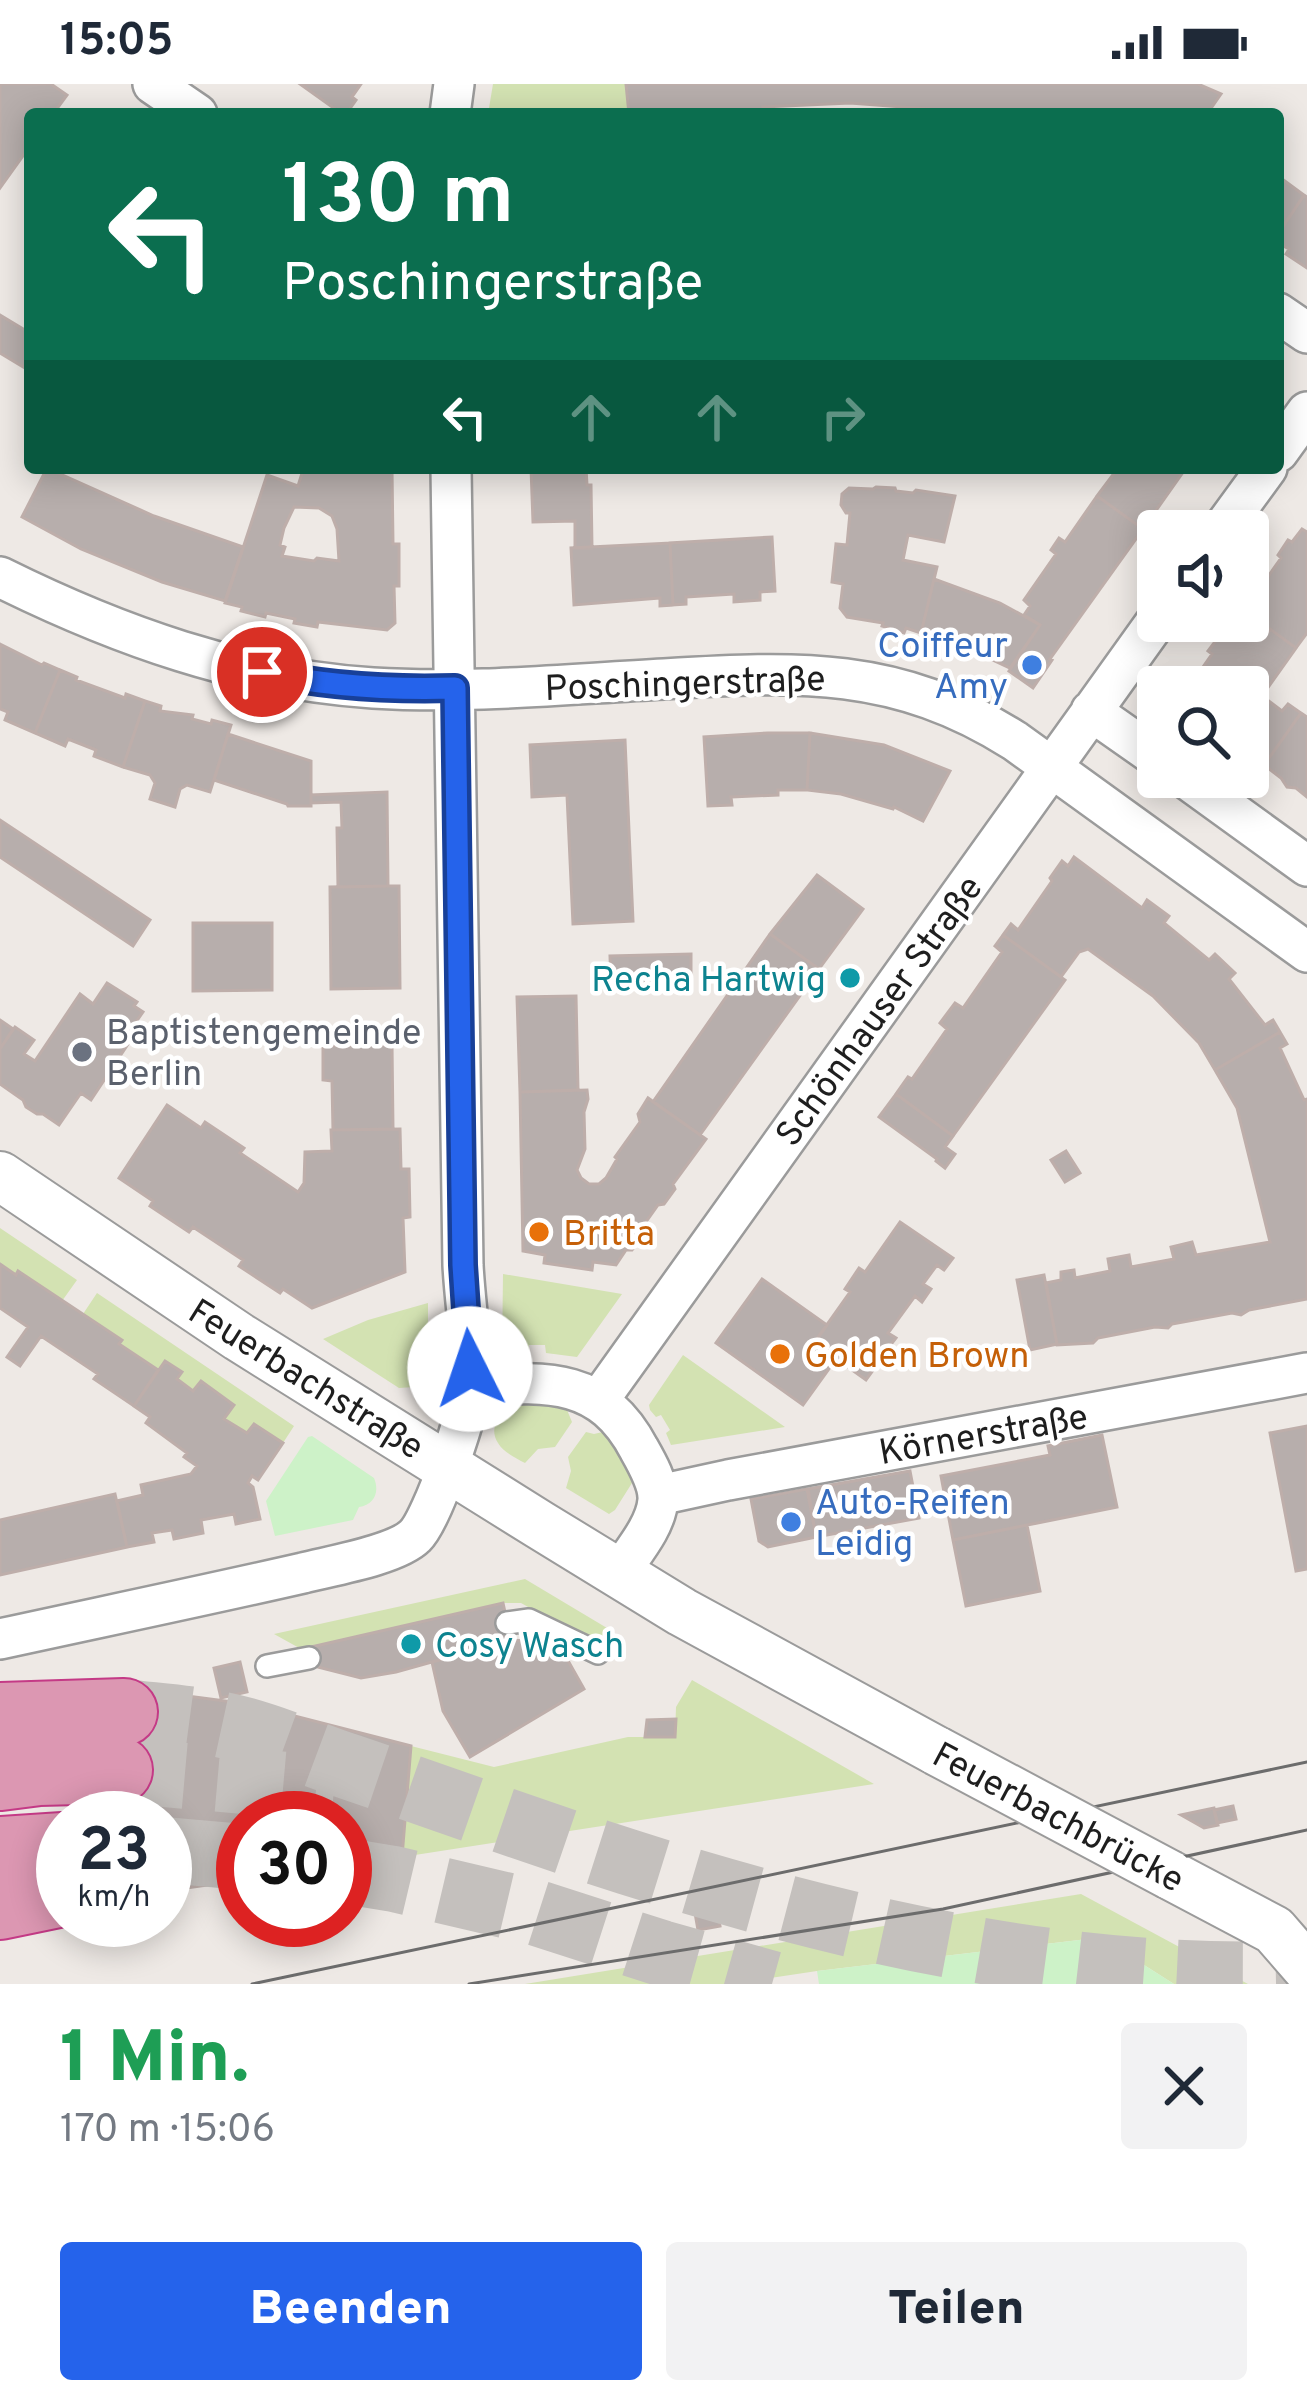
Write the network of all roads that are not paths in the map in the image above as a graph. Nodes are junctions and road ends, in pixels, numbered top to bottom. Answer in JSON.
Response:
{"nodes":[{"id":1,"x":154,"y":96,"type":"edge"},
{"id":2,"x":182,"y":108,"type":"edge"},
{"id":3,"x":1307,"y":412,"type":"edge"},
{"id":4,"x":1284,"y":444,"type":"edge"},
{"id":5,"x":451,"y":474,"type":"edge"},
{"id":6,"x":1263,"y":474,"type":"edge"},
{"id":7,"x":1236,"y":510,"type":"edge"},
{"id":8,"x":0,"y":577,"type":"edge"},
{"id":9,"x":1141,"y":642,"type":"edge"},
{"id":10,"x":455,"y":688,"type":"junction"},
{"id":11,"x":1091,"y":711,"type":"junction"},
{"id":12,"x":1137,"y":743,"type":"edge"},
{"id":13,"x":1051,"y":767,"type":"junction"},
{"id":14,"x":1213,"y":798,"type":"edge"},
{"id":15,"x":1307,"y":866,"type":"edge"},
{"id":16,"x":1307,"y":952,"type":"edge"},
{"id":17,"x":0,"y":1176,"type":"edge"},
{"id":18,"x":1307,"y":1373,"type":"edge"},
{"id":19,"x":471,"y":1386,"type":"junction"},
{"id":20,"x":598,"y":1401,"type":"junction"},
{"id":21,"x":448,"y":1468,"type":"junction"},
{"id":22,"x":659,"y":1495,"type":"junction"},
{"id":23,"x":619,"y":1573,"type":"junction"},
{"id":24,"x":507,"y":1623,"type":"dead end"},
{"id":25,"x":0,"y":1639,"type":"edge"},
{"id":26,"x":598,"y":1653,"type":"dead end"},
{"id":27,"x":309,"y":1658,"type":"dead end"},
{"id":28,"x":267,"y":1666,"type":"dead end"},
{"id":29,"x":843,"y":1701,"type":"joint"},
{"id":30,"x":0,"y":1716,"type":"edge"},
{"id":31,"x":0,"y":1777,"type":"edge"},
{"id":32,"x":36,"y":1848,"type":"edge"},
{"id":33,"x":0,"y":1850,"type":"edge"},
{"id":34,"x":36,"y":1899,"type":"edge"},
{"id":35,"x":0,"y":1906,"type":"edge"},
{"id":36,"x":1291,"y":1931,"type":"edge"},
{"id":37,"x":1307,"y":1968,"type":"edge"}],
"edges":[{"from":1,"to":2,"type":"street"},
{"from":3,"to":4,"type":"street"},
{"from":5,"to":10,"type":"street"},
{"from":6,"to":7,"type":"street"},
{"from":8,"to":10,"type":"street","name":"Poschingerstraße"},
{"from":9,"to":11,"type":"street","name":"Schönhauser Straße"},
{"from":10,"to":13,"type":"street","name":"Poschingerstraße"},
{"from":10,"to":19,"type":"street"},
{"from":11,"to":12,"type":"street"},
{"from":11,"to":13,"type":"street","name":"Schönhauser Straße"},
{"from":13,"to":16,"type":"street","name":"Poschingerstraße"},
{"from":13,"to":20,"type":"street","name":"Schönhauser Straße"},
{"from":14,"to":15,"type":"street"},
{"from":17,"to":21,"type":"street","name":"Feuerbachstraße"},
{"from":18,"to":22,"type":"street","name":"Körnerstraße"},
{"from":19,"to":20,"type":"street"},
{"from":19,"to":21,"type":"street"},
{"from":20,"to":22,"type":"street"},
{"from":21,"to":23,"type":"street","name":"Feuerbachstraße"},
{"from":21,"to":25,"type":"street"},
{"from":22,"to":23,"type":"street"},
{"from":23,"to":29,"type":"street","name":"Feuerbachstraße"},
{"from":24,"to":26,"type":"lane"},
{"from":27,"to":28,"type":"lane"},
{"from":29,"to":36,"type":"street","name":"Feuerbachbrücke","bridge":true},
{"from":30,"to":31,"type":"highway"},
{"from":32,"to":33,"type":"highway"},
{"from":34,"to":35,"type":"highway"},
{"from":36,"to":37,"type":"street"}]}
